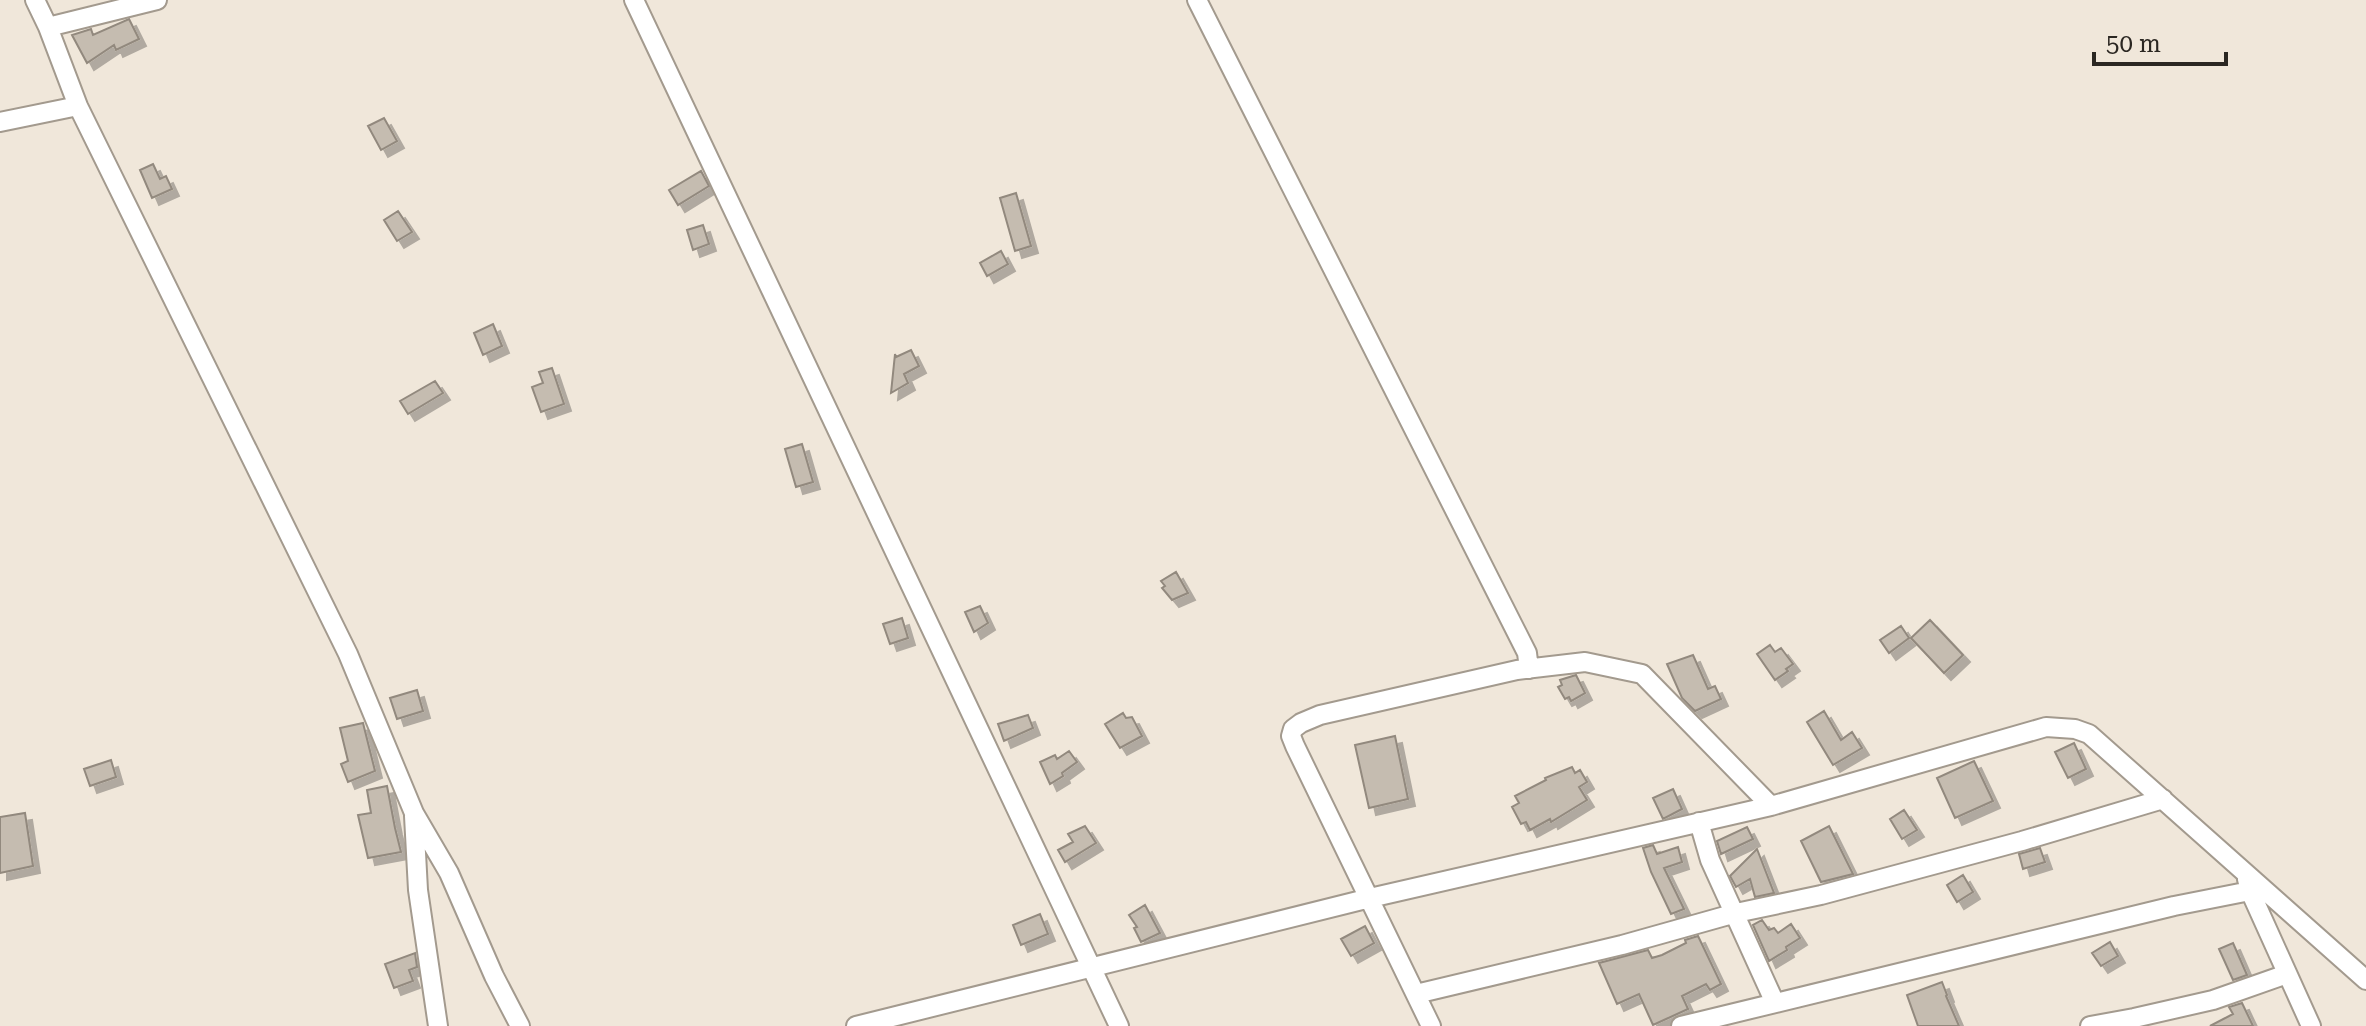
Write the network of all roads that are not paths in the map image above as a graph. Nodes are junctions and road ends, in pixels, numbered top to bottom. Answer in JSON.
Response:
{"nodes":[{"id":1,"x":35,"y":0,"type":"edge"},
{"id":2,"x":157,"y":0,"type":"edge"},
{"id":3,"x":634,"y":0,"type":"edge"},
{"id":4,"x":1197,"y":0,"type":"edge"},
{"id":5,"x":48,"y":27,"type":"junction"},
{"id":6,"x":78,"y":106,"type":"junction"},
{"id":7,"x":0,"y":122,"type":"edge"},
{"id":8,"x":1529,"y":669,"type":"junction"},
{"id":9,"x":2163,"y":799,"type":"junction"},
{"id":10,"x":1771,"y":806,"type":"junction"},
{"id":11,"x":414,"y":813,"type":"junction"},
{"id":12,"x":1699,"y":822,"type":"junction"},
{"id":13,"x":2248,"y":881,"type":"junction"},
{"id":14,"x":1370,"y":898,"type":"junction"},
{"id":15,"x":1736,"y":913,"type":"junction"},
{"id":16,"x":1090,"y":967,"type":"junction"},
{"id":17,"x":2287,"y":974,"type":"junction"},
{"id":18,"x":2366,"y":980,"type":"edge"},
{"id":19,"x":1416,"y":994,"type":"junction"},
{"id":20,"x":1775,"y":1003,"type":"junction"},
{"id":21,"x":438,"y":1026,"type":"edge"},
{"id":22,"x":520,"y":1026,"type":"edge"},
{"id":23,"x":856,"y":1026,"type":"edge"},
{"id":24,"x":1119,"y":1026,"type":"edge"},
{"id":25,"x":1431,"y":1026,"type":"edge"},
{"id":26,"x":1681,"y":1026,"type":"edge"},
{"id":27,"x":2090,"y":1026,"type":"edge"},
{"id":28,"x":2311,"y":1026,"type":"edge"}],
"edges":[{"from":1,"to":5,"type":"street"},
{"from":2,"to":5,"type":"street"},
{"from":3,"to":16,"type":"street"},
{"from":4,"to":8,"type":"street"},
{"from":5,"to":6,"type":"street"},
{"from":6,"to":7,"type":"street"},
{"from":6,"to":11,"type":"street"},
{"from":8,"to":10,"type":"street"},
{"from":8,"to":14,"type":"street"},
{"from":9,"to":10,"type":"street"},
{"from":9,"to":13,"type":"street"},
{"from":9,"to":15,"type":"street"},
{"from":10,"to":12,"type":"street"},
{"from":11,"to":21,"type":"street"},
{"from":11,"to":22,"type":"street"},
{"from":12,"to":14,"type":"street"},
{"from":12,"to":15,"type":"street"},
{"from":13,"to":17,"type":"street"},
{"from":13,"to":18,"type":"street"},
{"from":13,"to":20,"type":"street"},
{"from":14,"to":16,"type":"street"},
{"from":14,"to":19,"type":"street"},
{"from":15,"to":19,"type":"street"},
{"from":15,"to":20,"type":"street"},
{"from":16,"to":23,"type":"street"},
{"from":16,"to":24,"type":"street"},
{"from":17,"to":27,"type":"street"},
{"from":17,"to":28,"type":"street"},
{"from":19,"to":25,"type":"street"},
{"from":20,"to":26,"type":"street"}]}
